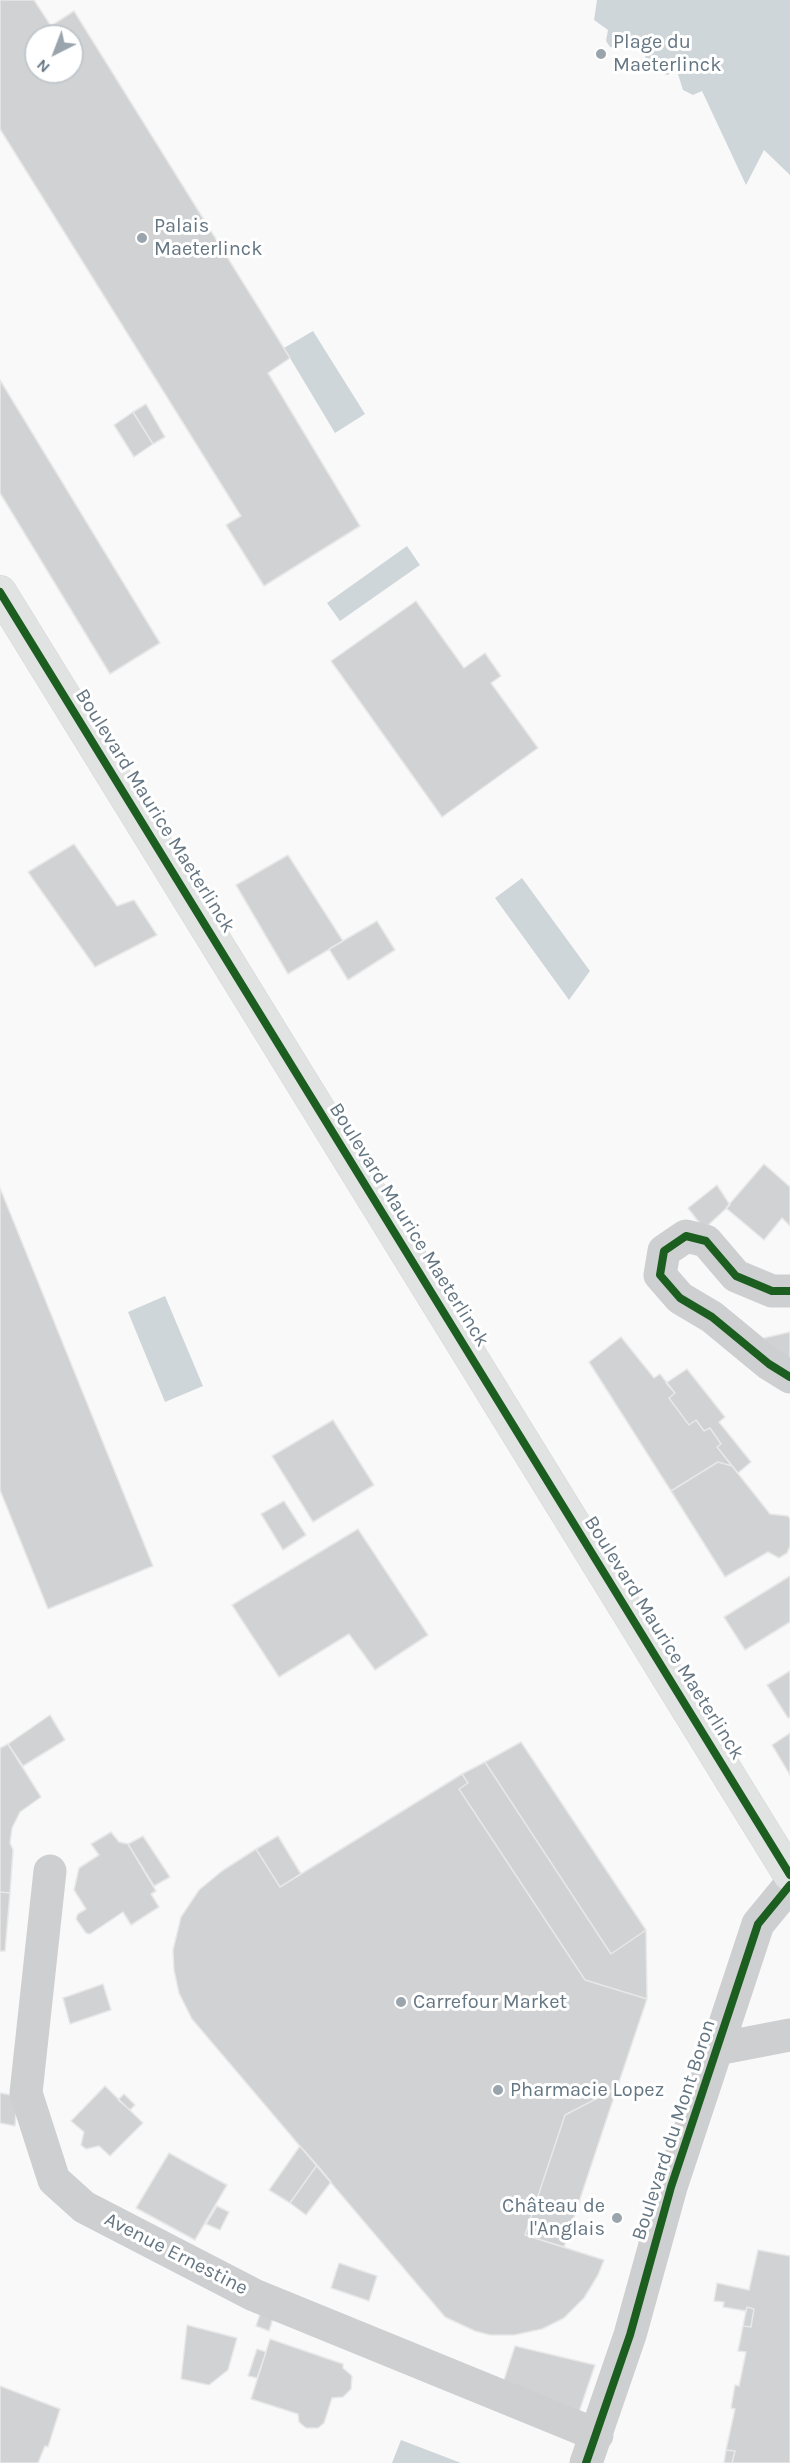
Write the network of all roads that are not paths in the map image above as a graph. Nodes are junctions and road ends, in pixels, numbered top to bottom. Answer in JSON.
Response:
{"nodes":[{"id":1,"x":0,"y":592,"type":"edge"},
{"id":2,"x":790,"y":1291,"type":"edge"},
{"id":3,"x":790,"y":1377,"type":"edge"},
{"id":4,"x":50,"y":1871,"type":"dead end"},
{"id":5,"x":790,"y":1875,"type":"edge"},
{"id":6,"x":790,"y":1885,"type":"edge"},
{"id":7,"x":790,"y":2035,"type":"edge"},
{"id":8,"x":717,"y":2049,"type":"junction"},
{"id":9,"x":592,"y":2449,"type":"edge"}],
"edges":[{"from":1,"to":5,"type":"main road","name":"Boulevard Maurice Maeterlinck"},
{"from":2,"to":3,"type":"street"},
{"from":4,"to":9,"type":"street","name":"Avenue Ernestine"},
{"from":6,"to":8,"type":"street","name":"Boulevard du Mont Boron"},
{"from":7,"to":8,"type":"street","name":"Boulevard du Mont Boron"},
{"from":8,"to":9,"type":"street","name":"Boulevard du Mont Boron"}]}
